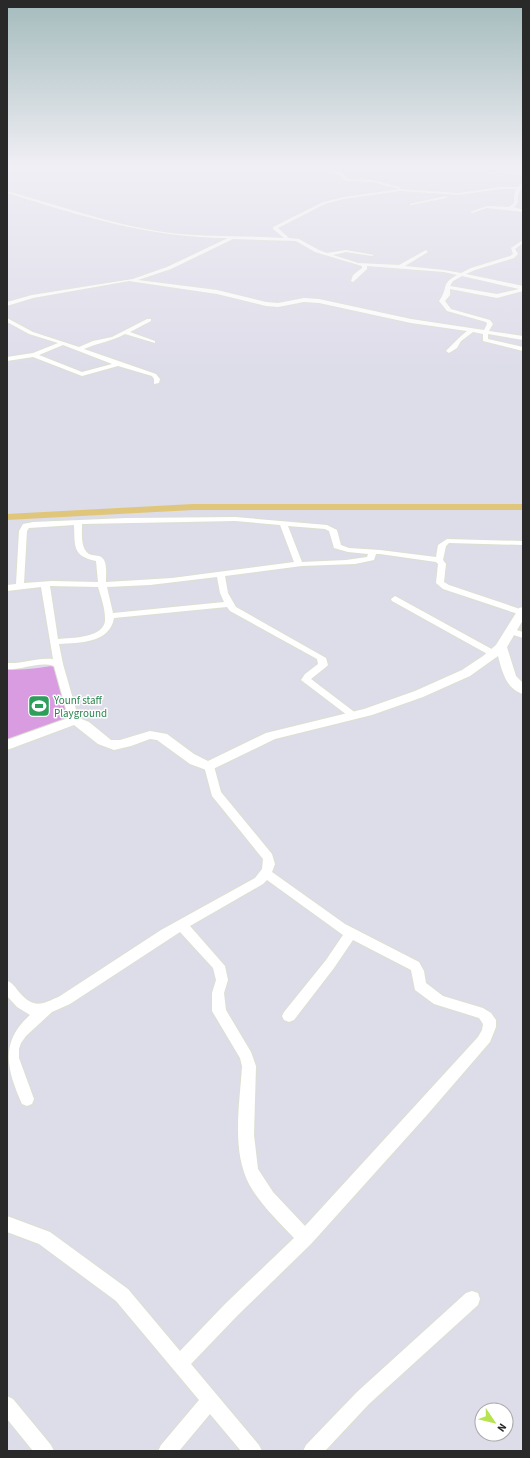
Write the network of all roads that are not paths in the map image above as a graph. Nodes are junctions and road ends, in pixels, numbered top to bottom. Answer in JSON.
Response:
{"nodes":[{"id":1,"x":164,"y":233,"type":"edge"},
{"id":2,"x":281,"y":233,"type":"edge"},
{"id":3,"x":235,"y":238,"type":"junction"},
{"id":4,"x":288,"y":239,"type":"junction"},
{"id":5,"x":523,"y":241,"type":"edge"},
{"id":6,"x":426,"y":251,"type":"dead end"},
{"id":7,"x":327,"y":254,"type":"junction"},
{"id":8,"x":372,"y":255,"type":"dead end"},
{"id":9,"x":364,"y":265,"type":"junction"},
{"id":10,"x":397,"y":266,"type":"junction"},
{"id":11,"x":401,"y":274,"type":"dead end"},
{"id":12,"x":461,"y":275,"type":"junction"},
{"id":13,"x":129,"y":280,"type":"junction"},
{"id":14,"x":353,"y":281,"type":"dead end"},
{"id":15,"x":448,"y":286,"type":"junction"},
{"id":16,"x":523,"y":288,"type":"edge"},
{"id":17,"x":7,"y":303,"type":"edge"},
{"id":18,"x":7,"y":320,"type":"edge"},
{"id":19,"x":149,"y":320,"type":"dead end"},
{"id":20,"x":472,"y":330,"type":"junction"},
{"id":21,"x":124,"y":332,"type":"junction"},
{"id":22,"x":486,"y":332,"type":"junction"},
{"id":23,"x":523,"y":338,"type":"edge"},
{"id":24,"x":153,"y":342,"type":"dead end"},
{"id":25,"x":64,"y":343,"type":"junction"},
{"id":26,"x":80,"y":349,"type":"junction"},
{"id":27,"x":523,"y":349,"type":"edge"},
{"id":28,"x":449,"y":351,"type":"dead end"},
{"id":29,"x":34,"y":355,"type":"junction"},
{"id":30,"x":7,"y":359,"type":"edge"},
{"id":31,"x":118,"y":364,"type":"junction"},
{"id":32,"x":156,"y":384,"type":"dead end"},
{"id":33,"x":78,"y":522,"type":"junction"},
{"id":34,"x":282,"y":523,"type":"junction"},
{"id":35,"x":523,"y":543,"type":"edge"},
{"id":36,"x":374,"y":552,"type":"junction"},
{"id":37,"x":439,"y":560,"type":"junction"},
{"id":38,"x":299,"y":564,"type":"junction"},
{"id":39,"x":221,"y":575,"type":"junction"},
{"id":40,"x":45,"y":584,"type":"junction"},
{"id":41,"x":102,"y":584,"type":"junction"},
{"id":42,"x":20,"y":585,"type":"junction"},
{"id":43,"x":7,"y":588,"type":"edge"},
{"id":44,"x":395,"y":599,"type":"dead end"},
{"id":45,"x":228,"y":604,"type":"junction"},
{"id":46,"x":522,"y":611,"type":"edge"},
{"id":47,"x":109,"y":616,"type":"junction"},
{"id":48,"x":510,"y":631,"type":"junction"},
{"id":49,"x":523,"y":635,"type":"edge"},
{"id":50,"x":55,"y":642,"type":"junction"},
{"id":51,"x":498,"y":650,"type":"junction"},
{"id":52,"x":58,"y":664,"type":"junction"},
{"id":53,"x":7,"y":666,"type":"edge"},
{"id":54,"x":523,"y":690,"type":"edge"},
{"id":55,"x":354,"y":716,"type":"junction"},
{"id":56,"x":74,"y":720,"type":"junction"},
{"id":57,"x":7,"y":745,"type":"edge"},
{"id":58,"x":208,"y":766,"type":"junction"},
{"id":59,"x":266,"y":873,"type":"junction"},
{"id":60,"x":181,"y":925,"type":"junction"},
{"id":61,"x":351,"y":933,"type":"junction"},
{"id":62,"x":7,"y":987,"type":"edge"},
{"id":63,"x":49,"y":1008,"type":"junction"},
{"id":64,"x":288,"y":1016,"type":"dead end"},
{"id":65,"x":27,"y":1099,"type":"dead end"},
{"id":66,"x":7,"y":1224,"type":"edge"},
{"id":67,"x":305,"y":1238,"type":"junction"},
{"id":68,"x":472,"y":1299,"type":"dead end"},
{"id":69,"x":180,"y":1363,"type":"junction"},
{"id":70,"x":210,"y":1400,"type":"junction"},
{"id":71,"x":7,"y":1405,"type":"edge"},
{"id":72,"x":45,"y":1451,"type":"edge"},
{"id":73,"x":166,"y":1451,"type":"edge"},
{"id":74,"x":253,"y":1451,"type":"edge"},
{"id":75,"x":312,"y":1451,"type":"edge"}],
"edges":[{"from":1,"to":3,"type":"street"},
{"from":2,"to":4,"type":"street"},
{"from":3,"to":4,"type":"street"},
{"from":3,"to":13,"type":"street"},
{"from":4,"to":7,"type":"street"},
{"from":5,"to":12,"type":"street"},
{"from":6,"to":10,"type":"street"},
{"from":7,"to":8,"type":"street"},
{"from":7,"to":9,"type":"street"},
{"from":9,"to":10,"type":"street"},
{"from":9,"to":14,"type":"street"},
{"from":10,"to":11,"type":"street"},
{"from":10,"to":12,"type":"street"},
{"from":12,"to":15,"type":"street"},
{"from":12,"to":16,"type":"street"},
{"from":13,"to":17,"type":"street"},
{"from":13,"to":20,"type":"street"},
{"from":15,"to":16,"type":"street"},
{"from":15,"to":22,"type":"street"},
{"from":18,"to":25,"type":"street"},
{"from":19,"to":21,"type":"street"},
{"from":20,"to":22,"type":"street"},
{"from":20,"to":28,"type":"street"},
{"from":21,"to":24,"type":"street"},
{"from":21,"to":26,"type":"street"},
{"from":22,"to":23,"type":"street"},
{"from":22,"to":27,"type":"street"},
{"from":25,"to":26,"type":"street"},
{"from":25,"to":29,"type":"street"},
{"from":26,"to":31,"type":"street"},
{"from":29,"to":30,"type":"street"},
{"from":29,"to":31,"type":"street"},
{"from":31,"to":32,"type":"street"},
{"from":33,"to":34,"type":"street"},
{"from":33,"to":41,"type":"street"},
{"from":33,"to":42,"type":"street"},
{"from":34,"to":36,"type":"street"},
{"from":34,"to":38,"type":"street"},
{"from":35,"to":37,"type":"street"},
{"from":36,"to":37,"type":"street"},
{"from":36,"to":38,"type":"street"},
{"from":37,"to":46,"type":"street"},
{"from":38,"to":39,"type":"street"},
{"from":39,"to":41,"type":"street"},
{"from":39,"to":45,"type":"street"},
{"from":40,"to":41,"type":"street"},
{"from":40,"to":42,"type":"street"},
{"from":40,"to":50,"type":"street"},
{"from":41,"to":47,"type":"street"},
{"from":42,"to":43,"type":"street"},
{"from":44,"to":51,"type":"street"},
{"from":45,"to":47,"type":"street"},
{"from":45,"to":55,"type":"street"},
{"from":46,"to":48,"type":"street"},
{"from":47,"to":50,"type":"street"},
{"from":48,"to":49,"type":"street"},
{"from":48,"to":51,"type":"street"},
{"from":50,"to":52,"type":"street"},
{"from":51,"to":54,"type":"street"},
{"from":51,"to":55,"type":"street"},
{"from":52,"to":53,"type":"street"},
{"from":52,"to":56,"type":"street"},
{"from":55,"to":58,"type":"street"},
{"from":56,"to":57,"type":"street"},
{"from":56,"to":58,"type":"street"},
{"from":58,"to":59,"type":"street"},
{"from":59,"to":60,"type":"street"},
{"from":59,"to":61,"type":"street"},
{"from":60,"to":63,"type":"street"},
{"from":60,"to":67,"type":"street"},
{"from":61,"to":64,"type":"street"},
{"from":61,"to":67,"type":"street"},
{"from":62,"to":63,"type":"street"},
{"from":63,"to":65,"type":"street"},
{"from":66,"to":69,"type":"street"},
{"from":67,"to":69,"type":"street"},
{"from":68,"to":75,"type":"street"},
{"from":69,"to":70,"type":"street"},
{"from":70,"to":73,"type":"street"},
{"from":70,"to":74,"type":"street"},
{"from":71,"to":72,"type":"street"}]}
